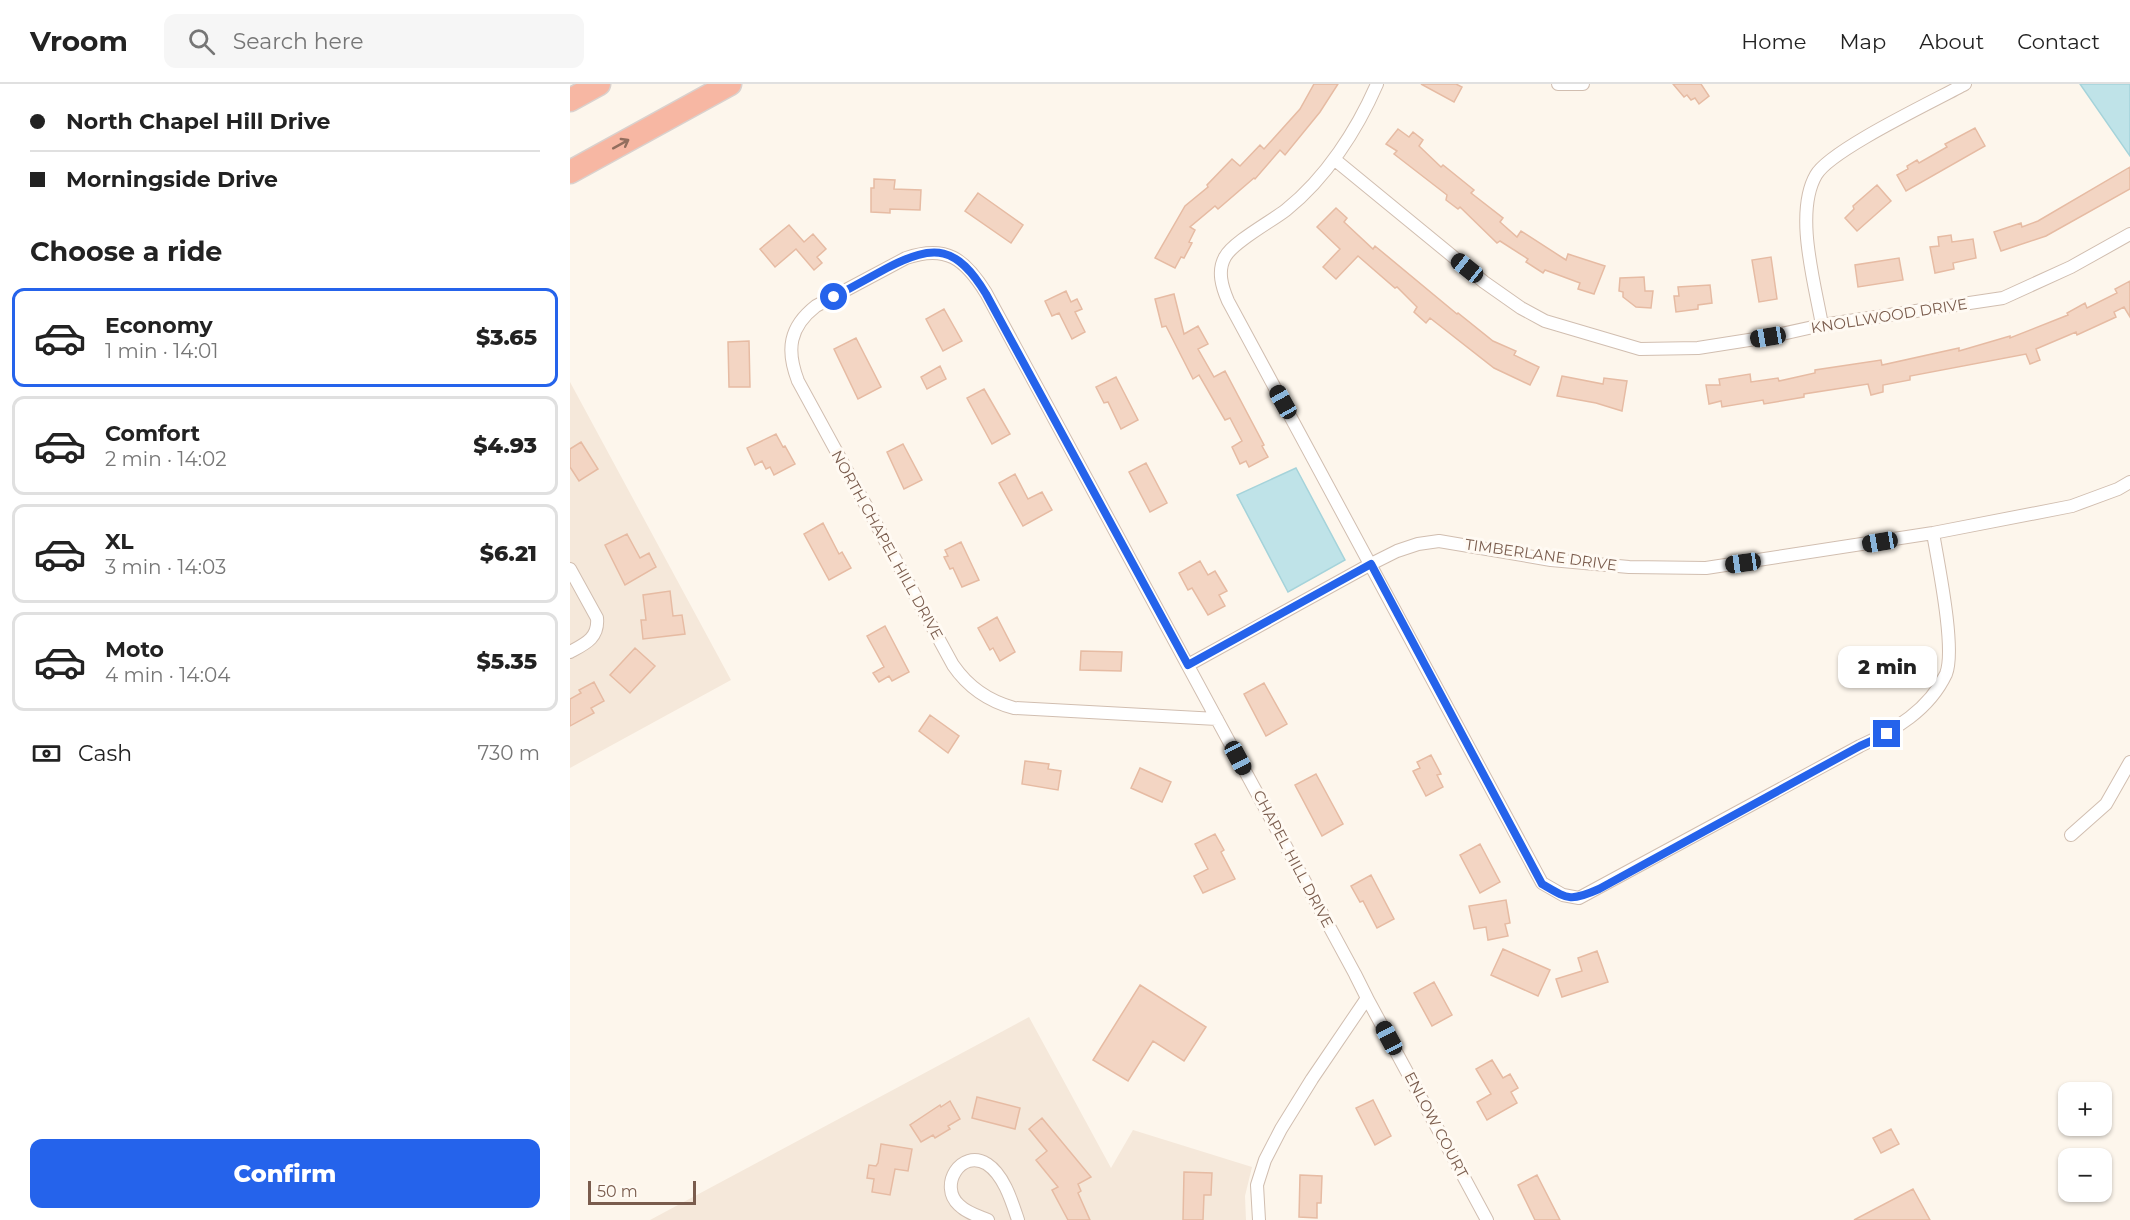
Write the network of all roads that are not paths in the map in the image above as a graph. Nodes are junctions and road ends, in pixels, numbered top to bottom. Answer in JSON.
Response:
{"nodes":[{"id":1,"x":599,"y":84,"type":"edge"},
{"id":2,"x":730,"y":84,"type":"edge"},
{"id":3,"x":1377,"y":84,"type":"edge"},
{"id":4,"x":1558,"y":84,"type":"edge"},
{"id":5,"x":1583,"y":84,"type":"edge"},
{"id":6,"x":1965,"y":84,"type":"edge"},
{"id":7,"x":570,"y":100,"type":"edge"},
{"id":8,"x":1334,"y":159,"type":"junction"},
{"id":9,"x":570,"y":172,"type":"edge"},
{"id":10,"x":2130,"y":234,"type":"edge"},
{"id":11,"x":948,"y":255,"type":"joint"},
{"id":12,"x":1822,"y":325,"type":"junction"},
{"id":13,"x":2130,"y":482,"type":"edge"},
{"id":14,"x":1933,"y":533,"type":"junction"},
{"id":15,"x":1371,"y":564,"type":"junction"},
{"id":16,"x":570,"y":569,"type":"edge"},
{"id":17,"x":570,"y":652,"type":"edge"},
{"id":18,"x":1188,"y":665,"type":"junction"},
{"id":19,"x":1217,"y":719,"type":"junction"},
{"id":20,"x":2130,"y":762,"type":"edge"},
{"id":21,"x":2072,"y":835,"type":"dead end"},
{"id":22,"x":1367,"y":998,"type":"junction"},
{"id":23,"x":988,"y":1220,"type":"edge"},
{"id":24,"x":1018,"y":1220,"type":"edge"},
{"id":25,"x":1259,"y":1220,"type":"edge"},
{"id":26,"x":1487,"y":1220,"type":"edge"}],
"edges":[{"from":1,"to":7,"type":"highway"},
{"from":9,"to":2,"type":"highway","one_way":true},
{"from":3,"to":8,"type":"street"},
{"from":4,"to":5,"type":"street"},
{"from":6,"to":12,"type":"street"},
{"from":8,"to":12,"type":"street","name":"KNOLLWOOD DRIVE"},
{"from":8,"to":15,"type":"street"},
{"from":10,"to":12,"type":"street","name":"KNOLLWOOD DRIVE"},
{"from":11,"to":18,"type":"street","name":"CHAPEL HILL DRIVE"},
{"from":11,"to":19,"type":"street","name":"NORTH CHAPEL HILL DRIVE"},
{"from":13,"to":14,"type":"street","name":"TIMBERLANE DRIVE"},
{"from":14,"to":15,"type":"street","name":"TIMBERLANE DRIVE"},
{"from":14,"to":15,"type":"street"},
{"from":15,"to":18,"type":"street","name":"TIMBERLANE DRIVE"},
{"from":16,"to":17,"type":"street"},
{"from":18,"to":19,"type":"street","name":"CHAPEL HILL DRIVE"},
{"from":19,"to":22,"type":"street","name":"CHAPEL HILL DRIVE"},
{"from":20,"to":21,"type":"street"},
{"from":22,"to":25,"type":"street"},
{"from":22,"to":26,"type":"street","name":"ENLOW COURT"},
{"from":23,"to":24,"type":"street"}]}
